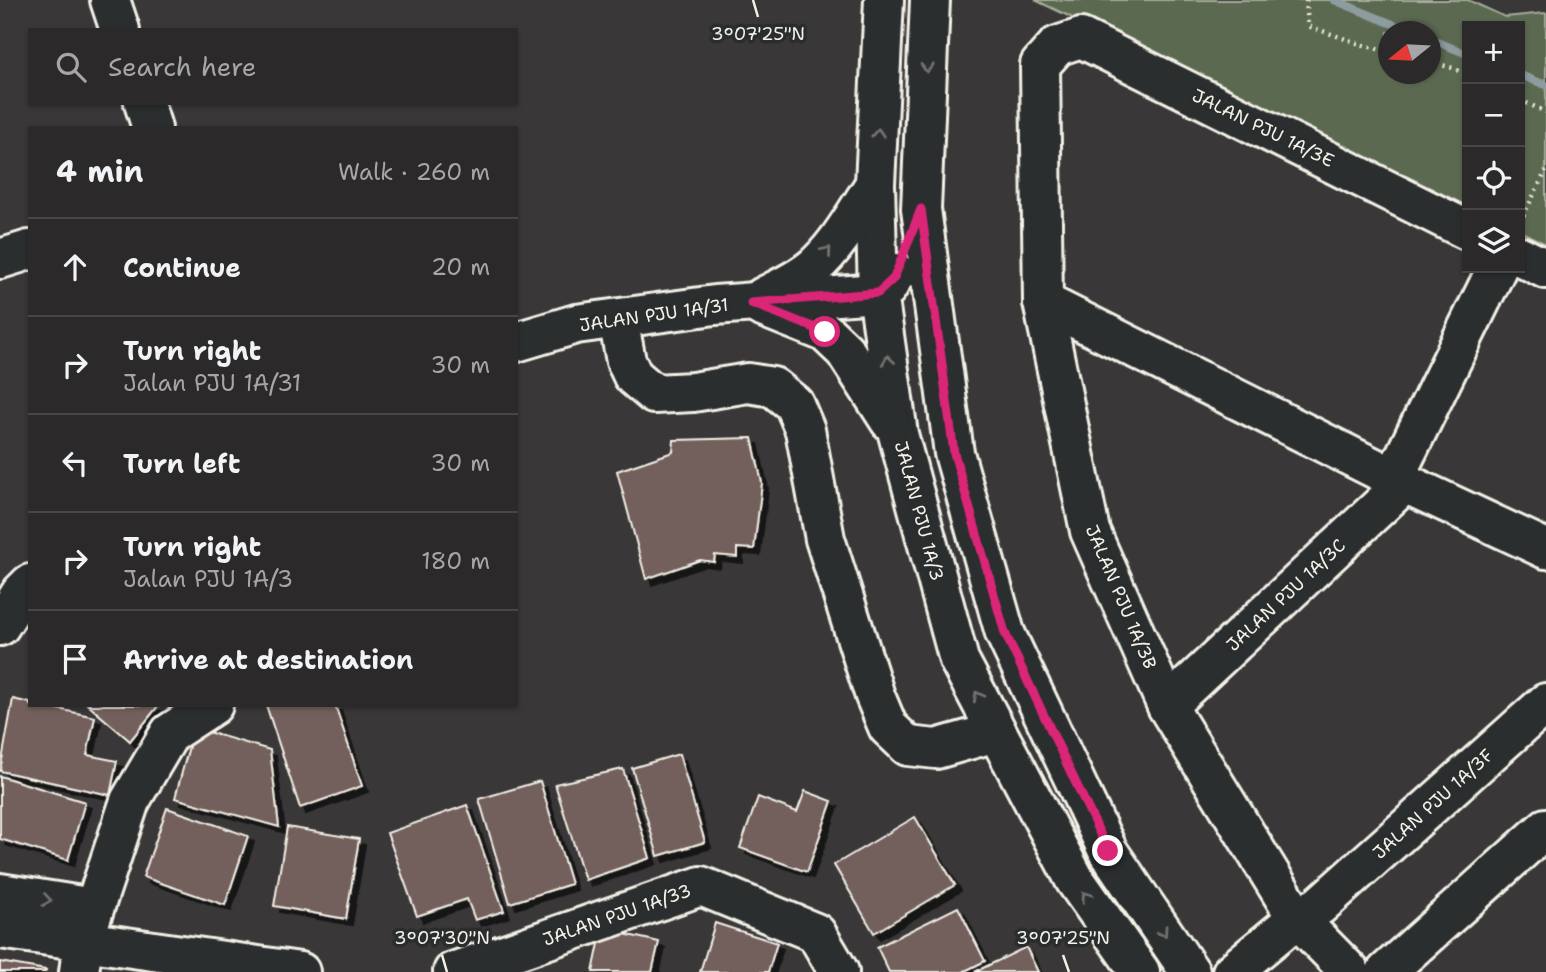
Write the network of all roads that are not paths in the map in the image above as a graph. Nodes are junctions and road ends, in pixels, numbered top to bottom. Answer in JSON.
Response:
{"nodes":[{"id":1,"x":110,"y":0,"type":"edge"},
{"id":2,"x":884,"y":0,"type":"edge"},
{"id":3,"x":930,"y":0,"type":"edge"},
{"id":4,"x":119,"y":28,"type":"edge"},
{"id":5,"x":1057,"y":46,"type":"joint"},
{"id":6,"x":145,"y":105,"type":"edge"},
{"id":7,"x":151,"y":126,"type":"edge"},
{"id":8,"x":875,"y":184,"type":"junction"},
{"id":9,"x":921,"y":209,"type":"junction"},
{"id":10,"x":1462,"y":228,"type":"edge"},
{"id":11,"x":28,"y":250,"type":"edge"},
{"id":12,"x":1525,"y":258,"type":"edge"},
{"id":13,"x":0,"y":259,"type":"edge"},
{"id":14,"x":1546,"y":269,"type":"edge"},
{"id":15,"x":1495,"y":273,"type":"edge"},
{"id":16,"x":878,"y":293,"type":"junction"},
{"id":17,"x":1043,"y":302,"type":"junction"},
{"id":18,"x":751,"y":303,"type":"junction"},
{"id":19,"x":618,"y":318,"type":"junction"},
{"id":20,"x":518,"y":341,"type":"edge"},
{"id":21,"x":898,"y":434,"type":"junction"},
{"id":22,"x":1399,"y":480,"type":"junction"},
{"id":23,"x":1546,"y":550,"type":"edge"},
{"id":24,"x":28,"y":586,"type":"edge"},
{"id":25,"x":0,"y":626,"type":"edge"},
{"id":26,"x":1546,"y":703,"type":"edge"},
{"id":27,"x":1167,"y":706,"type":"junction"},
{"id":28,"x":210,"y":707,"type":"edge"},
{"id":29,"x":996,"y":732,"type":"junction"},
{"id":30,"x":1546,"y":828,"type":"edge"},
{"id":31,"x":0,"y":893,"type":"edge"},
{"id":32,"x":1309,"y":919,"type":"junction"},
{"id":33,"x":0,"y":929,"type":"edge"},
{"id":34,"x":85,"y":941,"type":"edge"},
{"id":35,"x":300,"y":972,"type":"edge"},
{"id":36,"x":453,"y":972,"type":"edge"},
{"id":37,"x":839,"y":972,"type":"edge"},
{"id":38,"x":1140,"y":972,"type":"edge"},
{"id":39,"x":1190,"y":972,"type":"edge"},
{"id":40,"x":1232,"y":972,"type":"edge"},
{"id":41,"x":1266,"y":972,"type":"edge"},
{"id":42,"x":1350,"y":972,"type":"edge"},
{"id":43,"x":1386,"y":972,"type":"edge"}],
"edges":[{"from":1,"to":4,"type":"street"},
{"from":8,"to":2,"type":"street","name":"JALAN PJU 1A/3","one_way":true},
{"from":3,"to":9,"type":"street","one_way":true},
{"from":5,"to":10,"type":"street","name":"JALAN PJU 1A/3E"},
{"from":5,"to":17,"type":"street","name":"JALAN PJU 1A/3B"},
{"from":6,"to":7,"type":"street"},
{"from":8,"to":16,"type":"street","name":"JALAN PJU 1A/3"},
{"from":18,"to":8,"type":"street","one_way":true},
{"from":9,"to":16,"type":"street"},
{"from":9,"to":39,"type":"street","one_way":true},
{"from":11,"to":13,"type":"street"},
{"from":12,"to":14,"type":"street"},
{"from":15,"to":22,"type":"street"},
{"from":16,"to":18,"type":"street","name":"JALAN PJU 1A/31"},
{"from":21,"to":16,"type":"street","name":"JALAN PJU 1A/3","one_way":true},
{"from":17,"to":22,"type":"street"},
{"from":17,"to":27,"type":"street","name":"JALAN PJU 1A/3B"},
{"from":18,"to":19,"type":"street","name":"JALAN PJU 1A/31"},
{"from":18,"to":21,"type":"street"},
{"from":19,"to":20,"type":"street","name":"JALAN PJU 1A/31"},
{"from":19,"to":29,"type":"street"},
{"from":29,"to":21,"type":"street","name":"JALAN PJU 1A/3","one_way":true},
{"from":22,"to":23,"type":"street"},
{"from":22,"to":27,"type":"street","name":"JALAN PJU 1A/3C"},
{"from":24,"to":25,"type":"street"},
{"from":26,"to":32,"type":"street","name":"JALAN PJU 1A/3F"},
{"from":27,"to":32,"type":"street","name":"JALAN PJU 1A/3B"},
{"from":28,"to":34,"type":"street"},
{"from":38,"to":29,"type":"street","name":"JALAN PJU 1A/3","one_way":true},
{"from":30,"to":43,"type":"street"},
{"from":31,"to":34,"type":"street","one_way":true},
{"from":32,"to":40,"type":"street","name":"JALAN PJU 1A/3F"},
{"from":32,"to":41,"type":"street","name":"JALAN PJU 1A/3F"},
{"from":32,"to":42,"type":"street","name":"JALAN PJU 1A/3B"},
{"from":33,"to":34,"type":"street"},
{"from":34,"to":35,"type":"street"},
{"from":36,"to":37,"type":"street","name":"JALAN PJU 1A/33"}]}
